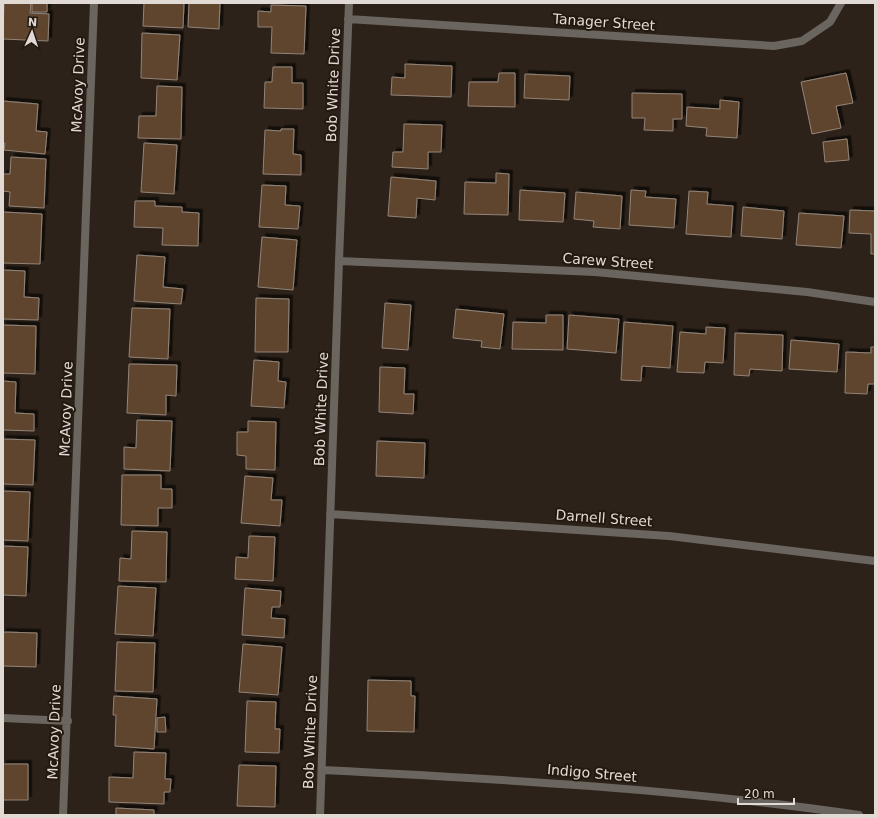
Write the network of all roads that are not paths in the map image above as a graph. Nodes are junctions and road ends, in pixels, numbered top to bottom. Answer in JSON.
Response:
{"nodes":[{"id":1,"x":94,"y":3,"type":"edge"},
{"id":2,"x":349,"y":3,"type":"edge"},
{"id":3,"x":841,"y":3,"type":"edge"},
{"id":4,"x":348,"y":19,"type":"junction"},
{"id":5,"x":339,"y":261,"type":"junction"},
{"id":6,"x":875,"y":302,"type":"edge"},
{"id":7,"x":330,"y":514,"type":"junction"},
{"id":8,"x":875,"y":561,"type":"edge"},
{"id":9,"x":3,"y":718,"type":"edge"},
{"id":10,"x":68,"y":721,"type":"junction"},
{"id":11,"x":322,"y":770,"type":"junction"},
{"id":12,"x":63,"y":815,"type":"edge"},
{"id":13,"x":320,"y":815,"type":"edge"},
{"id":14,"x":859,"y":815,"type":"edge"}],
"edges":[{"from":1,"to":10,"type":"street","name":"McAvoy Drive"},
{"from":2,"to":4,"type":"street","name":"Bob White Drive"},
{"from":3,"to":4,"type":"street","name":"Tanager Street"},
{"from":4,"to":5,"type":"street","name":"Bob White Drive"},
{"from":5,"to":6,"type":"street","name":"Carew Street"},
{"from":5,"to":7,"type":"street","name":"Bob White Drive"},
{"from":7,"to":8,"type":"street","name":"Darnell Street"},
{"from":7,"to":11,"type":"street","name":"Bob White Drive"},
{"from":9,"to":10,"type":"street"},
{"from":10,"to":12,"type":"street","name":"McAvoy Drive"},
{"from":11,"to":13,"type":"street","name":"Bob White Drive"},
{"from":11,"to":14,"type":"street","name":"Indigo Street"}]}
